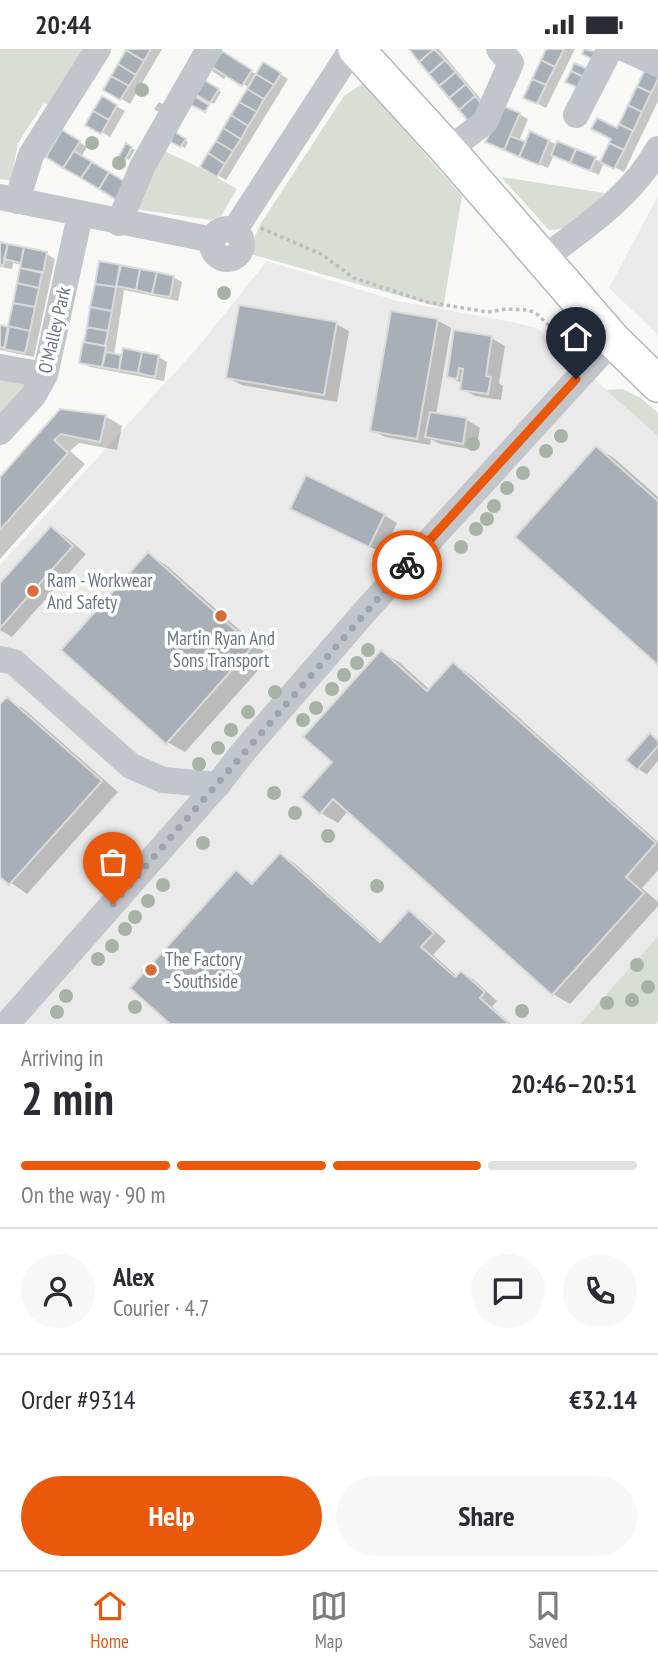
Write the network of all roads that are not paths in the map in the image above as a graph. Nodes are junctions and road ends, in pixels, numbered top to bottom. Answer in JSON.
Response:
{"nodes":[{"id":1,"x":98,"y":49,"type":"edge"},
{"id":2,"x":209,"y":49,"type":"edge"},
{"id":3,"x":354,"y":49,"type":"edge"},
{"id":4,"x":499,"y":49,"type":"edge"},
{"id":5,"x":610,"y":49,"type":"edge"},
{"id":6,"x":625,"y":49,"type":"edge"},
{"id":7,"x":658,"y":64,"type":"edge"},
{"id":8,"x":576,"y":115,"type":"dead end"},
{"id":9,"x":658,"y":149,"type":"edge"},
{"id":10,"x":448,"y":150,"type":"junction"},
{"id":11,"x":8,"y":199,"type":"edge"},
{"id":12,"x":80,"y":215,"type":"junction"},
{"id":13,"x":119,"y":223,"type":"junction"},
{"id":14,"x":543,"y":258,"type":"junction"},
{"id":15,"x":597,"y":343,"type":"junction"},
{"id":16,"x":0,"y":367,"type":"edge"},
{"id":17,"x":45,"y":375,"type":"junction"},
{"id":18,"x":658,"y":384,"type":"edge"},
{"id":19,"x":0,"y":432,"type":"edge"},
{"id":20,"x":0,"y":659,"type":"edge"},
{"id":21,"x":218,"y":785,"type":"junction"},
{"id":22,"x":7,"y":1024,"type":"edge"}],
"edges":[{"from":1,"to":11,"type":"street"},
{"from":2,"to":13,"type":"street"},
{"from":3,"to":10,"type":"main road"},
{"from":3,"to":13,"type":"street"},
{"from":4,"to":10,"type":"street"},
{"from":5,"to":8,"type":"street"},
{"from":6,"to":7,"type":"street"},
{"from":9,"to":14,"type":"street"},
{"from":10,"to":14,"type":"main road"},
{"from":11,"to":12,"type":"street"},
{"from":12,"to":13,"type":"street"},
{"from":12,"to":17,"type":"street","name":"O'Malley Park"},
{"from":14,"to":15,"type":"main road"},
{"from":15,"to":18,"type":"main road"},
{"from":15,"to":21,"type":"street"},
{"from":16,"to":17,"type":"street"},
{"from":17,"to":19,"type":"street","name":"O'Malley Park"},
{"from":20,"to":21,"type":"street"},
{"from":21,"to":22,"type":"street"}]}
